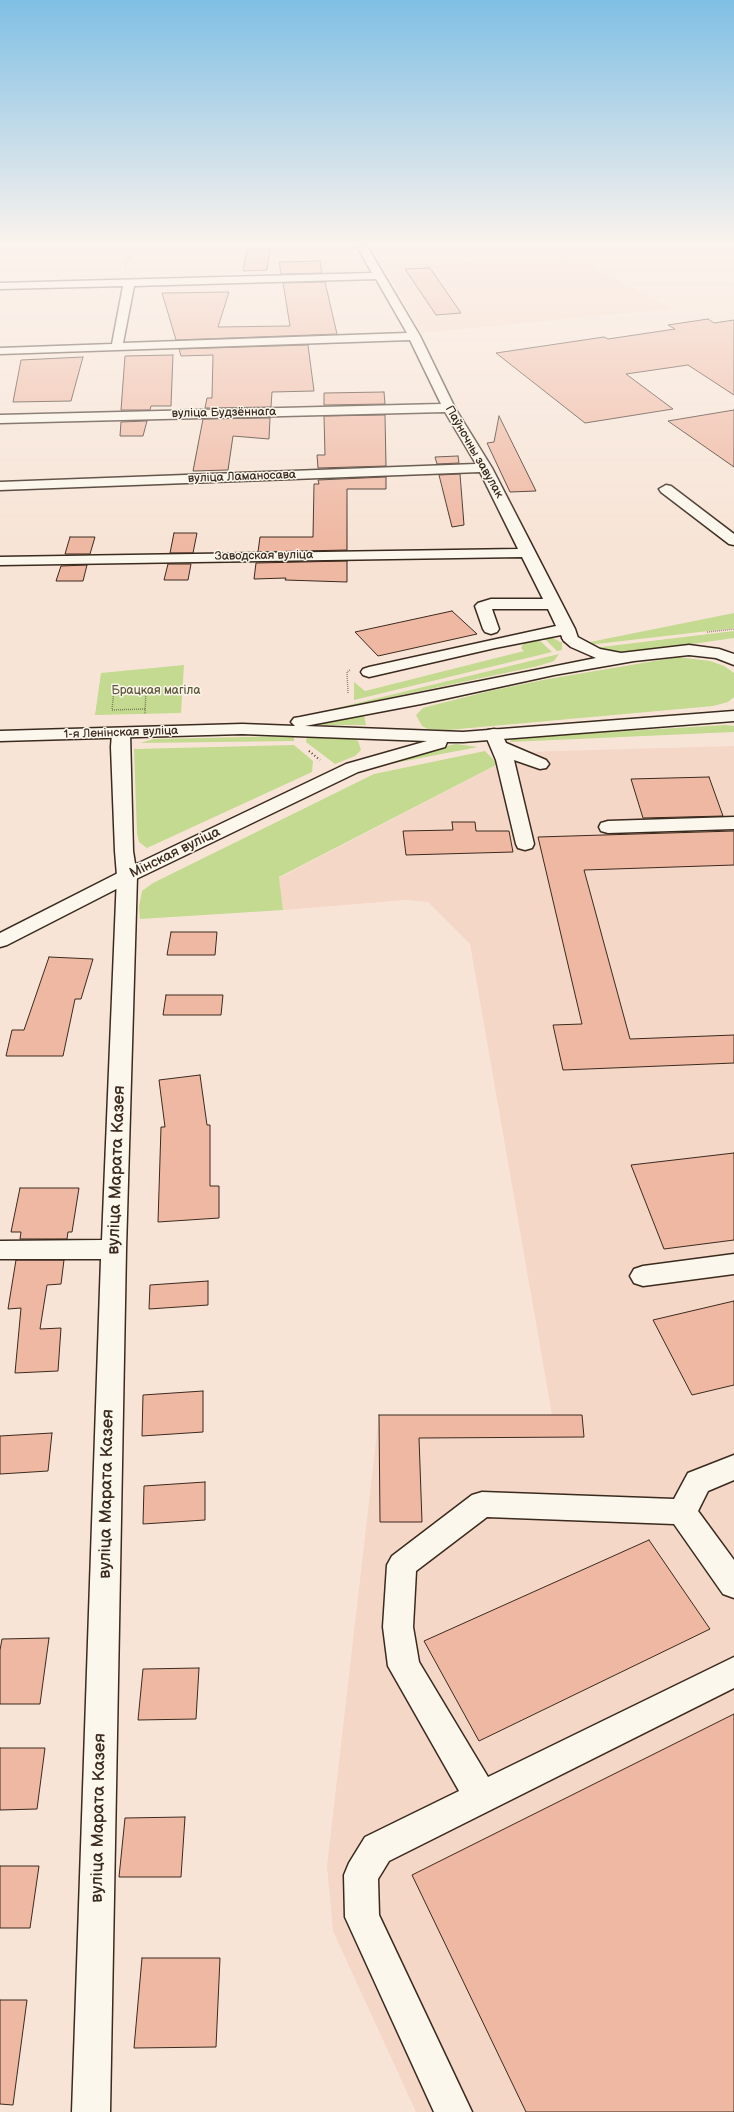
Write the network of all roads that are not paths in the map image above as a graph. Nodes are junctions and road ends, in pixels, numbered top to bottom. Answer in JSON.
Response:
{"nodes":[{"id":1,"x":118,"y":344,"type":"edge"},
{"id":2,"x":210,"y":344,"type":"edge"},
{"id":3,"x":418,"y":344,"type":"edge"},
{"id":4,"x":117,"y":347,"type":"junction"},
{"id":5,"x":0,"y":351,"type":"edge"},
{"id":6,"x":448,"y":408,"type":"junction"},
{"id":7,"x":0,"y":419,"type":"edge"},
{"id":8,"x":485,"y":468,"type":"junction"},
{"id":9,"x":0,"y":486,"type":"edge"},
{"id":10,"x":666,"y":489,"type":"dead end"},
{"id":11,"x":734,"y":541,"type":"edge"},
{"id":12,"x":529,"y":553,"type":"junction"},
{"id":13,"x":0,"y":561,"type":"edge"},
{"id":14,"x":554,"y":604,"type":"junction"},
{"id":15,"x":491,"y":629,"type":"dead end"},
{"id":16,"x":568,"y":633,"type":"junction"},
{"id":17,"x":734,"y":644,"type":"edge"},
{"id":18,"x":689,"y":650,"type":"junction"},
{"id":19,"x":634,"y":656,"type":"junction"},
{"id":20,"x":734,"y":660,"type":"edge"},
{"id":21,"x":554,"y":670,"type":"junction"},
{"id":22,"x":369,"y":672,"type":"dead end"},
{"id":23,"x":421,"y":699,"type":"junction"},
{"id":24,"x":406,"y":709,"type":"junction"},
{"id":25,"x":734,"y":716,"type":"edge"},
{"id":26,"x":242,"y":729,"type":"junction"},
{"id":27,"x":121,"y":733,"type":"junction"},
{"id":28,"x":380,"y":734,"type":"junction"},
{"id":29,"x":0,"y":736,"type":"edge"},
{"id":30,"x":433,"y":737,"type":"junction"},
{"id":31,"x":463,"y":737,"type":"junction"},
{"id":32,"x":497,"y":740,"type":"junction"},
{"id":33,"x":540,"y":764,"type":"dead end"},
{"id":34,"x":352,"y":768,"type":"junction"},
{"id":35,"x":734,"y":823,"type":"edge"},
{"id":36,"x":608,"y":827,"type":"dead end"},
{"id":37,"x":525,"y":844,"type":"dead end"},
{"id":38,"x":127,"y":876,"type":"junction"},
{"id":39,"x":0,"y":941,"type":"edge"},
{"id":40,"x":114,"y":1249,"type":"junction"},
{"id":41,"x":0,"y":1250,"type":"edge"},
{"id":42,"x":734,"y":1264,"type":"edge"},
{"id":43,"x":643,"y":1276,"type":"dead end"},
{"id":44,"x":734,"y":1467,"type":"edge"},
{"id":45,"x":682,"y":1512,"type":"junction"},
{"id":46,"x":734,"y":1584,"type":"edge"},
{"id":47,"x":734,"y":1672,"type":"edge"},
{"id":48,"x":481,"y":1797,"type":"junction"},
{"id":49,"x":91,"y":2112,"type":"edge"},
{"id":50,"x":453,"y":2112,"type":"edge"}],
"edges":[{"from":1,"to":4,"type":"street"},
{"from":2,"to":4,"type":"street"},
{"from":3,"to":6,"type":"street","name":"Паўночны завулак"},
{"from":4,"to":5,"type":"street"},
{"from":6,"to":7,"type":"street","name":"вуліца Будзённага"},
{"from":6,"to":8,"type":"street","name":"Паўночны завулак"},
{"from":8,"to":9,"type":"street","name":"вуліца Ламаносава"},
{"from":8,"to":12,"type":"street","name":"Паўночны завулак"},
{"from":10,"to":11,"type":"street"},
{"from":12,"to":13,"type":"street","name":"Заводская вуліца"},
{"from":12,"to":14,"type":"street","name":"Паўночны завулак"},
{"from":14,"to":15,"type":"street"},
{"from":14,"to":16,"type":"street","name":"Паўночны завулак"},
{"from":16,"to":19,"type":"street"},
{"from":16,"to":21,"type":"street"},
{"from":16,"to":22,"type":"street"},
{"from":17,"to":18,"type":"street"},
{"from":18,"to":19,"type":"street"},
{"from":18,"to":20,"type":"street"},
{"from":19,"to":21,"type":"street"},
{"from":21,"to":23,"type":"street"},
{"from":23,"to":24,"type":"street"},
{"from":23,"to":26,"type":"street"},
{"from":24,"to":28,"type":"street"},
{"from":24,"to":30,"type":"street"},
{"from":25,"to":32,"type":"street"},
{"from":26,"to":27,"type":"street","name":"1-я Ленінская вуліца"},
{"from":26,"to":28,"type":"street"},
{"from":27,"to":29,"type":"street","name":"1-я Ленінская вуліца"},
{"from":27,"to":38,"type":"street","name":"вуліца Марата Казея"},
{"from":28,"to":30,"type":"street"},
{"from":28,"to":34,"type":"street"},
{"from":30,"to":31,"type":"street"},
{"from":31,"to":32,"type":"street"},
{"from":31,"to":34,"type":"street"},
{"from":32,"to":33,"type":"street"},
{"from":32,"to":37,"type":"street"},
{"from":34,"to":38,"type":"street","name":"Мінская вуліца"},
{"from":35,"to":36,"type":"street"},
{"from":38,"to":39,"type":"street","name":"Мінская вуліца"},
{"from":38,"to":40,"type":"street","name":"вуліца Марата Казея"},
{"from":40,"to":41,"type":"street"},
{"from":40,"to":49,"type":"street","name":"вуліца Марата Казея"},
{"from":42,"to":43,"type":"street"},
{"from":44,"to":45,"type":"street"},
{"from":45,"to":46,"type":"street"},
{"from":45,"to":48,"type":"street"},
{"from":47,"to":48,"type":"street"},
{"from":48,"to":50,"type":"street"}]}
